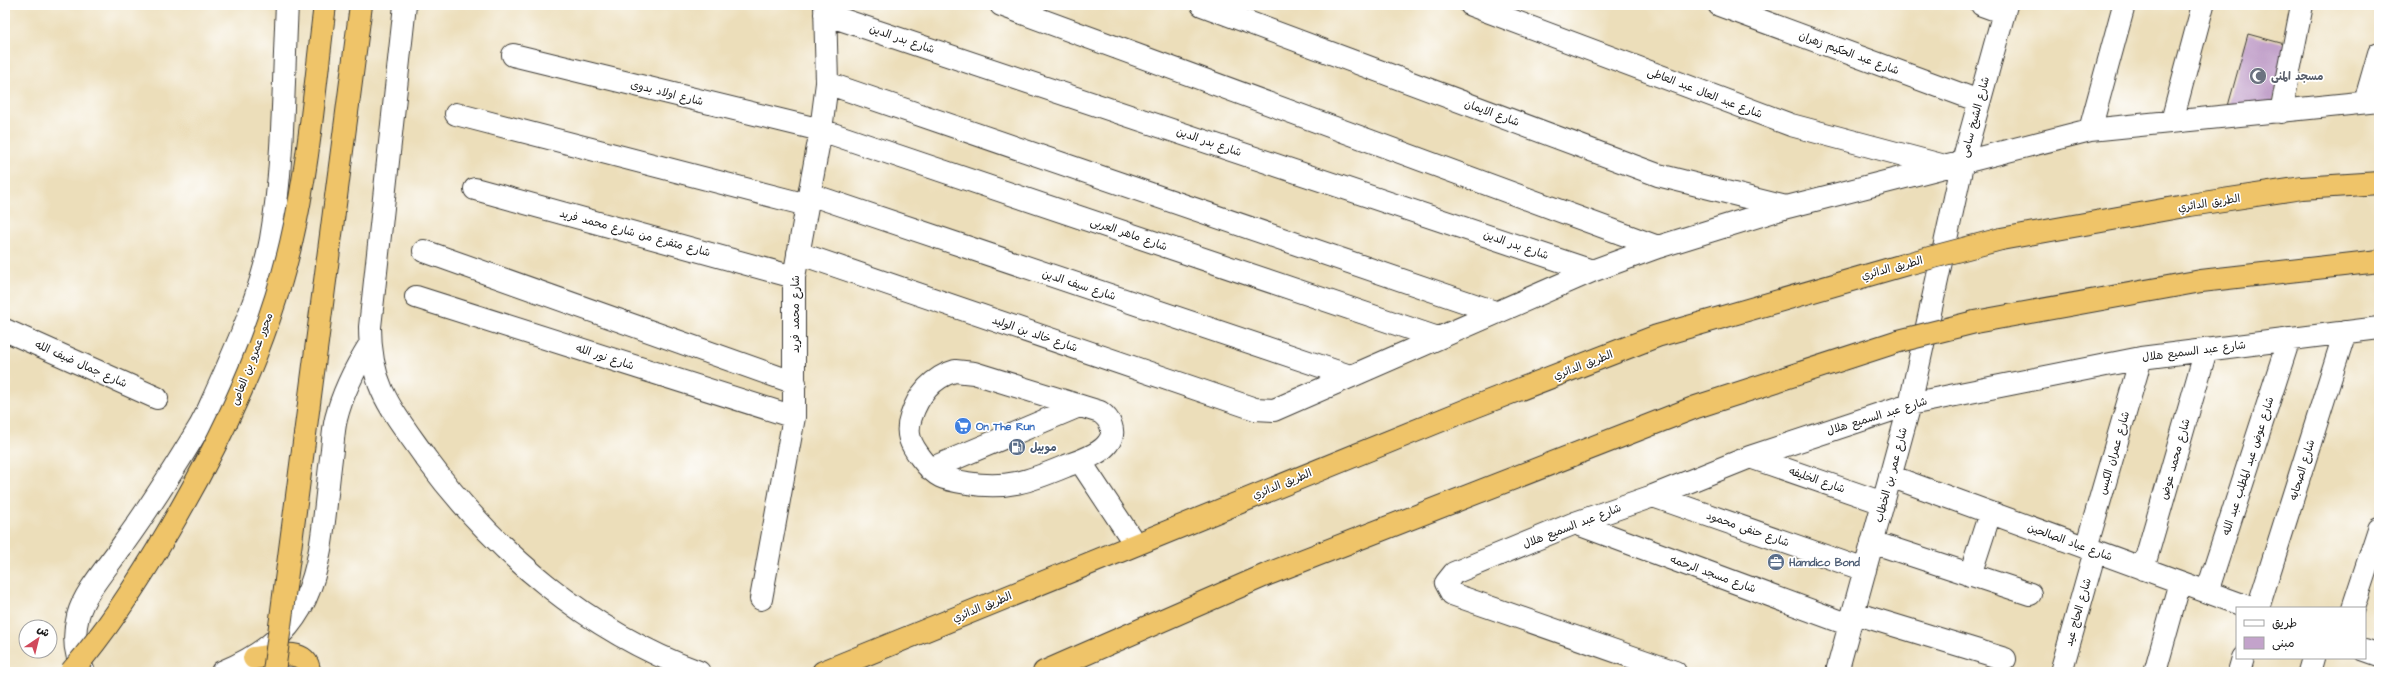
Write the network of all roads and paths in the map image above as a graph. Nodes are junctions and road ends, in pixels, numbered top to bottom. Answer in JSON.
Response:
{"nodes":[{"id":1,"x":287,"y":5,"type":"edge"},
{"id":2,"x":325,"y":5,"type":"edge"},
{"id":3,"x":361,"y":5,"type":"edge"},
{"id":4,"x":405,"y":5,"type":"edge"},
{"id":5,"x":1002,"y":5,"type":"edge"},
{"id":6,"x":1202,"y":5,"type":"edge"},
{"id":7,"x":1471,"y":5,"type":"edge"},
{"id":8,"x":1719,"y":5,"type":"edge"},
{"id":9,"x":1982,"y":5,"type":"edge"},
{"id":10,"x":2124,"y":5,"type":"edge"},
{"id":11,"x":2203,"y":5,"type":"edge"},
{"id":12,"x":2302,"y":5,"type":"edge"},
{"id":13,"x":825,"y":9,"type":"edge"},
{"id":14,"x":2005,"y":9,"type":"edge"},
{"id":15,"x":2379,"y":53,"type":"edge"},
{"id":16,"x":514,"y":55,"type":"dead end"},
{"id":17,"x":827,"y":83,"type":"junction"},
{"id":18,"x":1979,"y":101,"type":"junction"},
{"id":19,"x":2372,"y":101,"type":"edge"},
{"id":20,"x":2281,"y":112,"type":"junction"},
{"id":21,"x":456,"y":114,"type":"dead end"},
{"id":22,"x":2172,"y":121,"type":"junction"},
{"id":23,"x":821,"y":130,"type":"junction"},
{"id":24,"x":2090,"y":130,"type":"junction"},
{"id":25,"x":1953,"y":163,"type":"junction"},
{"id":26,"x":2379,"y":183,"type":"edge"},
{"id":27,"x":476,"y":189,"type":"dead end"},
{"id":28,"x":808,"y":200,"type":"junction"},
{"id":29,"x":1787,"y":207,"type":"junction"},
{"id":30,"x":1948,"y":230,"type":"joint"},
{"id":31,"x":1658,"y":247,"type":"junction"},
{"id":32,"x":424,"y":251,"type":"dead end"},
{"id":33,"x":798,"y":253,"type":"junction"},
{"id":34,"x":2379,"y":261,"type":"edge"},
{"id":35,"x":1592,"y":271,"type":"junction"},
{"id":36,"x":794,"y":277,"type":"junction"},
{"id":37,"x":416,"y":297,"type":"dead end"},
{"id":38,"x":1495,"y":312,"type":"junction"},
{"id":39,"x":2379,"y":328,"type":"edge"},
{"id":40,"x":5,"y":330,"type":"edge"},
{"id":41,"x":2345,"y":332,"type":"junction"},
{"id":42,"x":1438,"y":338,"type":"junction"},
{"id":43,"x":2289,"y":339,"type":"junction"},
{"id":44,"x":370,"y":344,"type":"junction"},
{"id":45,"x":2206,"y":350,"type":"junction"},
{"id":46,"x":2141,"y":358,"type":"junction"},
{"id":47,"x":1350,"y":376,"type":"junction"},
{"id":48,"x":795,"y":383,"type":"junction"},
{"id":49,"x":157,"y":398,"type":"dead end"},
{"id":50,"x":1910,"y":404,"type":"junction"},
{"id":51,"x":1079,"y":406,"type":"junction"},
{"id":52,"x":794,"y":418,"type":"junction"},
{"id":53,"x":1750,"y":457,"type":"junction"},
{"id":54,"x":1080,"y":461,"type":"junction"},
{"id":55,"x":930,"y":469,"type":"junction"},
{"id":56,"x":1890,"y":476,"type":"junction"},
{"id":57,"x":1653,"y":496,"type":"junction"},
{"id":58,"x":1883,"y":502,"type":"junction"},
{"id":59,"x":1990,"y":513,"type":"junction"},
{"id":60,"x":1575,"y":523,"type":"junction"},
{"id":61,"x":2379,"y":529,"type":"edge"},
{"id":62,"x":1872,"y":542,"type":"junction"},
{"id":63,"x":1135,"y":544,"type":"junction"},
{"id":64,"x":2090,"y":550,"type":"junction"},
{"id":65,"x":2143,"y":569,"type":"junction"},
{"id":66,"x":1865,"y":570,"type":"junction"},
{"id":67,"x":1970,"y":574,"type":"junction"},
{"id":68,"x":2180,"y":582,"type":"junction"},
{"id":69,"x":2207,"y":592,"type":"junction"},
{"id":70,"x":2030,"y":594,"type":"dead end"},
{"id":71,"x":761,"y":599,"type":"dead end"},
{"id":72,"x":2248,"y":607,"type":"edge"},
{"id":73,"x":2258,"y":607,"type":"edge"},
{"id":74,"x":2353,"y":607,"type":"edge"},
{"id":75,"x":1852,"y":619,"type":"junction"},
{"id":76,"x":2366,"y":650,"type":"edge"},
{"id":77,"x":2379,"y":655,"type":"edge"},
{"id":78,"x":254,"y":658,"type":"junction"},
{"id":79,"x":2005,"y":659,"type":"dead end"},
{"id":80,"x":2243,"y":659,"type":"edge"},
{"id":81,"x":2313,"y":659,"type":"edge"},
{"id":82,"x":71,"y":672,"type":"edge"},
{"id":83,"x":84,"y":672,"type":"edge"},
{"id":84,"x":222,"y":672,"type":"edge"},
{"id":85,"x":274,"y":672,"type":"edge"},
{"id":86,"x":309,"y":672,"type":"edge"},
{"id":87,"x":699,"y":672,"type":"edge"},
{"id":88,"x":823,"y":672,"type":"edge"},
{"id":89,"x":1044,"y":672,"type":"edge"},
{"id":90,"x":1675,"y":672,"type":"edge"},
{"id":91,"x":1838,"y":672,"type":"edge"},
{"id":92,"x":2061,"y":672,"type":"edge"},
{"id":93,"x":2155,"y":672,"type":"edge"},
{"id":94,"x":2239,"y":672,"type":"edge"},
{"id":95,"x":2309,"y":672,"type":"edge"}],
"edges":[{"from":1,"to":83,"type":"street"},
{"from":2,"to":82,"type":"main road","name":"محور عمرو بن العاص","bridge":true},
{"from":3,"to":85,"type":"main road","bridge":true},
{"from":4,"to":44,"type":"street"},
{"from":5,"to":31,"type":"street"},
{"from":6,"to":29,"type":"street","name":"شارع الايمان"},
{"from":7,"to":25,"type":"street","name":"شارع عبد العال عبد العاطى"},
{"from":8,"to":18,"type":"street","name":"شارع عبد الحكيم زهران"},
{"from":9,"to":14,"type":"street"},
{"from":10,"to":24,"type":"street"},
{"from":11,"to":22,"type":"street"},
{"from":12,"to":20,"type":"street"},
{"from":13,"to":17,"type":"street","name":"شارع محمد فريد"},
{"from":13,"to":35,"type":"street","name":"شارع بدر الدين"},
{"from":14,"to":18,"type":"street","name":"شارع الشيخ سامى"},
{"from":15,"to":19,"type":"street"},
{"from":16,"to":23,"type":"street","name":"شارع اولاد بدوى"},
{"from":17,"to":23,"type":"street","name":"شارع محمد فريد"},
{"from":17,"to":38,"type":"street"},
{"from":18,"to":25,"type":"street","name":"شارع الشيخ سامى"},
{"from":19,"to":20,"type":"street"},
{"from":20,"to":22,"type":"street"},
{"from":21,"to":28,"type":"street","name":"شارع سيف الدين"},
{"from":22,"to":24,"type":"street"},
{"from":23,"to":28,"type":"street","name":"شارع محمد فريد"},
{"from":23,"to":42,"type":"street","name":"شارع ماهر العربى"},
{"from":24,"to":25,"type":"street"},
{"from":25,"to":29,"type":"street"},
{"from":25,"to":30,"type":"street","name":"شارع الشيخ سامى"},
{"from":26,"to":63,"type":"main road","name":"الطريق الدائري","bridge":true},
{"from":27,"to":36,"type":"street","name":"شارع متفرع من شارع محمد فريد"},
{"from":28,"to":33,"type":"street","name":"شارع محمد فريد"},
{"from":28,"to":47,"type":"street","name":"شارع سيف الدين"},
{"from":29,"to":31,"type":"street"},
{"from":30,"to":50,"type":"street","name":"شارع عمر بن الخطاب"},
{"from":31,"to":35,"type":"street"},
{"from":32,"to":48,"type":"street"},
{"from":33,"to":36,"type":"street","name":"شارع محمد فريد"},
{"from":33,"to":47,"type":"street","name":"شارع خالد بن الوليد"},
{"from":34,"to":89,"type":"main road","bridge":true},
{"from":35,"to":38,"type":"street"},
{"from":36,"to":48,"type":"street","name":"شارع محمد فريد"},
{"from":37,"to":52,"type":"street","name":"شارع نور الله"},
{"from":38,"to":42,"type":"street"},
{"from":39,"to":41,"type":"street","name":"شارع عبد السميع هلال"},
{"from":40,"to":49,"type":"street","name":"شارع جمال ضيف الله"},
{"from":41,"to":43,"type":"street","name":"شارع عبد السميع هلال"},
{"from":41,"to":73,"type":"street","name":"شارع الصحابه"},
{"from":42,"to":47,"type":"street"},
{"from":43,"to":45,"type":"street","name":"شارع عبد السميع هلال"},
{"from":43,"to":69,"type":"street","name":"شارع عوض عبد المطلب عبد الله"},
{"from":44,"to":78,"type":"street"},
{"from":44,"to":87,"type":"street"},
{"from":45,"to":46,"type":"street","name":"شارع عبد السميع هلال"},
{"from":45,"to":65,"type":"street","name":"شارع محمد عوض"},
{"from":46,"to":50,"type":"street","name":"شارع عبد السميع هلال"},
{"from":46,"to":64,"type":"street","name":"شارع عمران الكبس"},
{"from":48,"to":52,"type":"street","name":"شارع محمد فريد"},
{"from":50,"to":53,"type":"street","name":"شارع عبد السميع هلال"},
{"from":50,"to":56,"type":"street","name":"شارع عمر بن الخطاب"},
{"from":51,"to":54,"type":"street"},
{"from":51,"to":55,"type":"street"},
{"from":51,"to":55,"type":"street"},
{"from":52,"to":71,"type":"street","name":"شارع محمد فريد"},
{"from":53,"to":57,"type":"street","name":"شارع عبد السميع هلال"},
{"from":53,"to":58,"type":"street","name":"شارع الخليفه"},
{"from":54,"to":55,"type":"street"},
{"from":54,"to":63,"type":"street"},
{"from":56,"to":58,"type":"street","name":"شارع عمر بن الخطاب"},
{"from":56,"to":59,"type":"street","name":"شارع عباد الصالحين"},
{"from":57,"to":60,"type":"street","name":"شارع عبد السميع هلال"},
{"from":57,"to":66,"type":"street","name":"شارع حنفى محمود"},
{"from":58,"to":62,"type":"street","name":"شارع عمر بن الخطاب"},
{"from":59,"to":64,"type":"street","name":"شارع عباد الصالحين"},
{"from":59,"to":67,"type":"street"},
{"from":60,"to":75,"type":"street","name":"شارع مسجد الرحمه"},
{"from":60,"to":90,"type":"street","name":"شارع عبد السميع هلال"},
{"from":61,"to":74,"type":"street"},
{"from":62,"to":66,"type":"street","name":"شارع عمر بن الخطاب"},
{"from":62,"to":67,"type":"street"},
{"from":63,"to":88,"type":"main road","name":"الطريق الدائري"},
{"from":64,"to":65,"type":"street","name":"شارع عباد الصالحين"},
{"from":64,"to":92,"type":"street","name":"شارع الحاج عيد"},
{"from":65,"to":68,"type":"street","name":"شارع عباد الصالحين"},
{"from":66,"to":75,"type":"street","name":"شارع عمر بن الخطاب"},
{"from":67,"to":70,"type":"street"},
{"from":68,"to":69,"type":"street","name":"شارع عباد الصالحين"},
{"from":68,"to":93,"type":"street"},
{"from":69,"to":72,"type":"street","name":"شارع عباد الصالحين"},
{"from":75,"to":79,"type":"street","name":"شارع مسجد الرحمه"},
{"from":75,"to":91,"type":"street","name":"شارع عمر بن الخطاب"},
{"from":76,"to":77,"type":"street"},
{"from":78,"to":84,"type":"street"},
{"from":78,"to":86,"type":"main road"},
{"from":80,"to":94,"type":"street"},
{"from":81,"to":95,"type":"street"}]}
